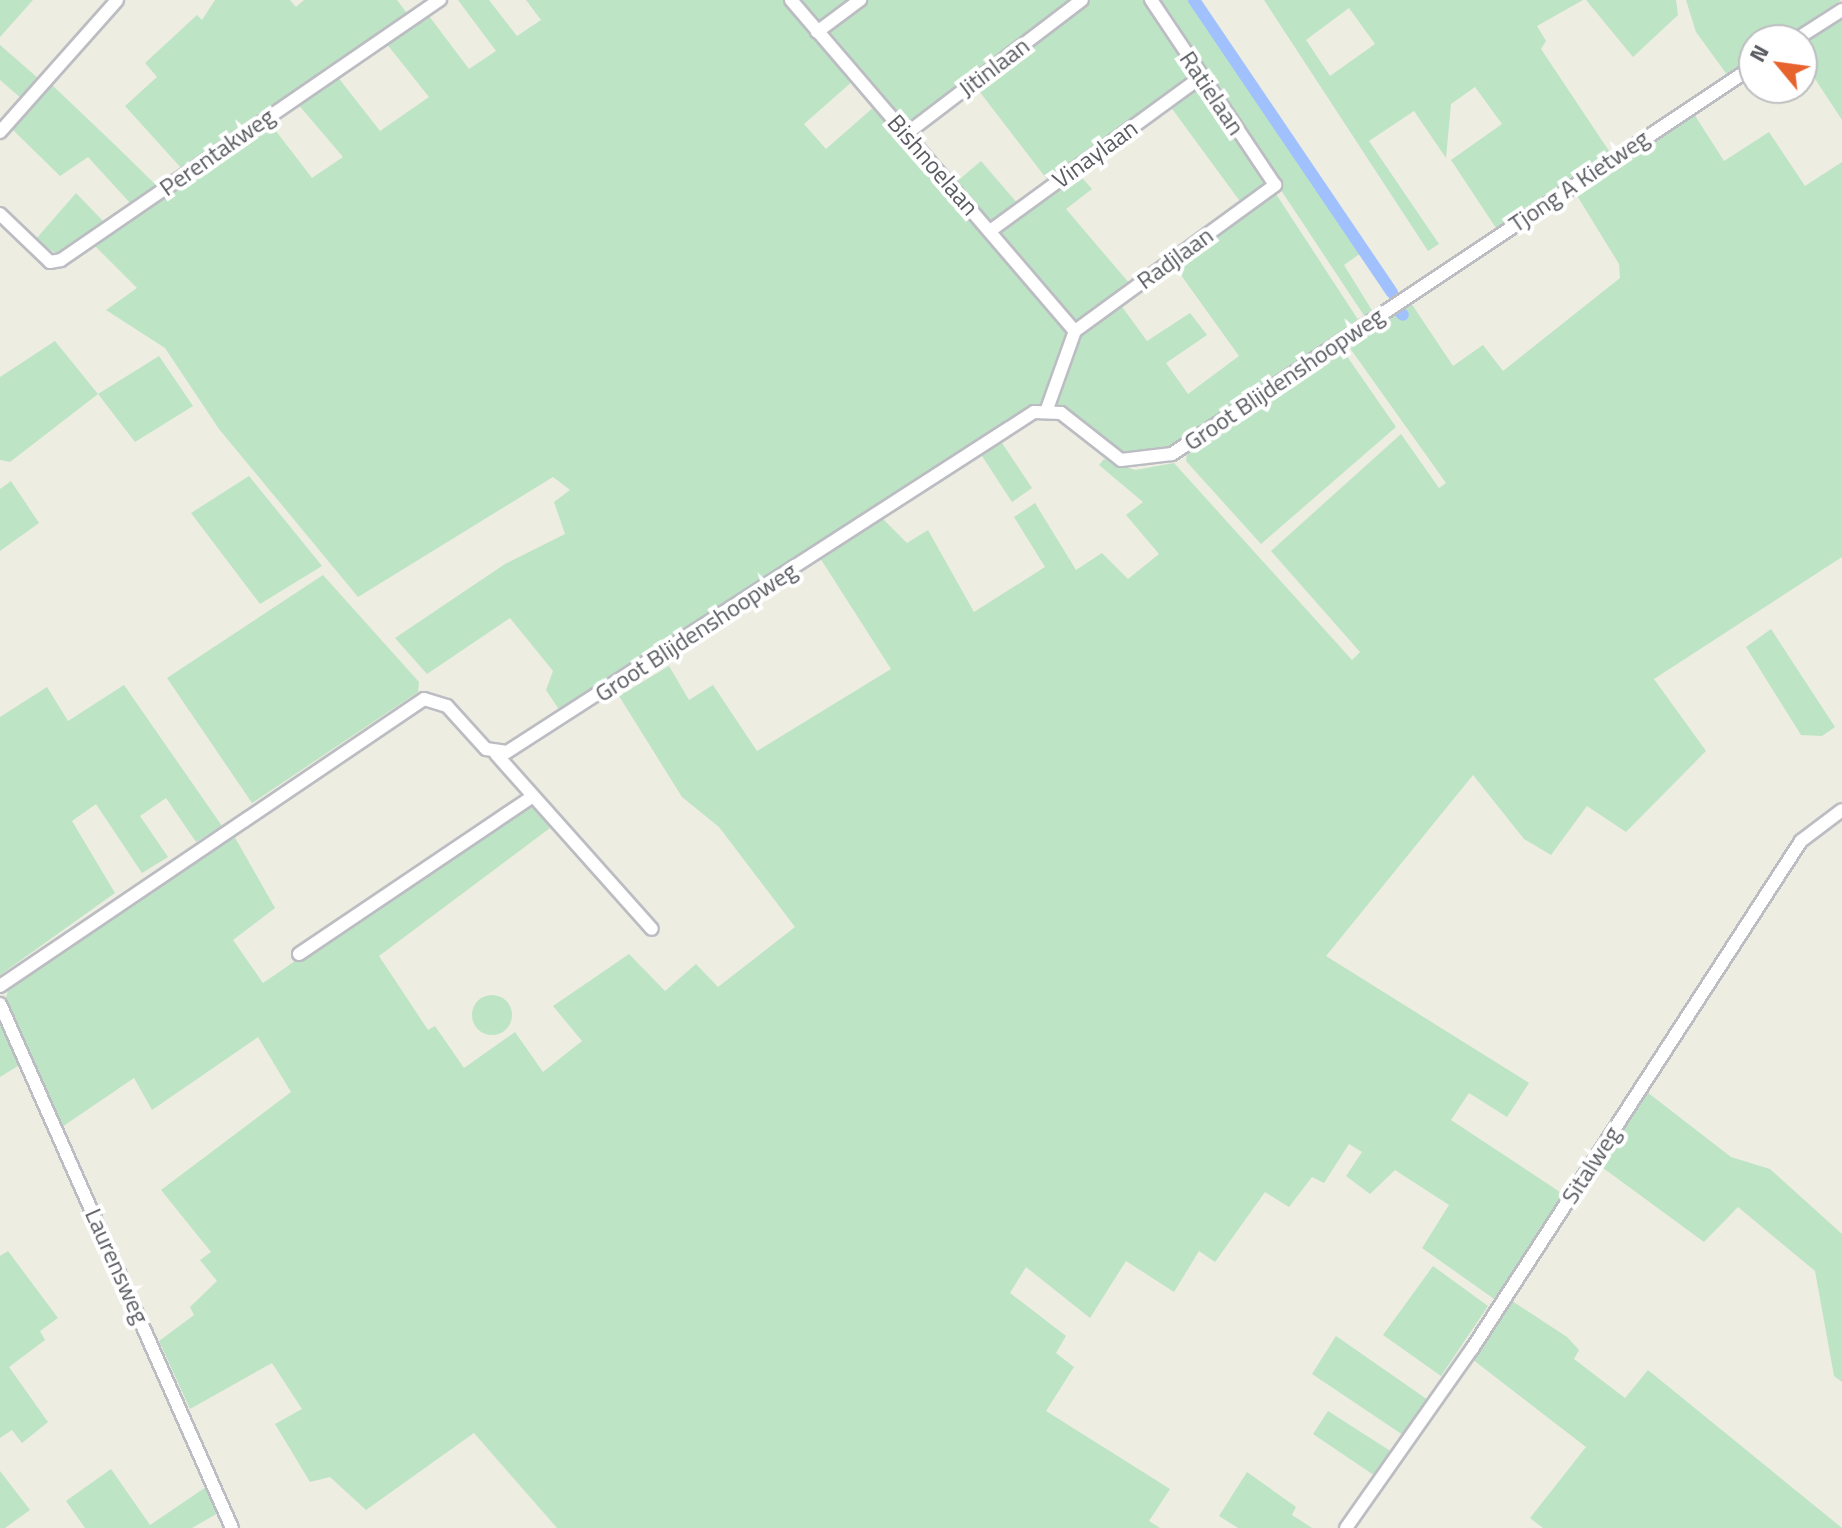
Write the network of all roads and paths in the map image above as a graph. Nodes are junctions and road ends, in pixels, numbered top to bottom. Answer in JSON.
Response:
{"nodes":[{"id":1,"x":117,"y":0,"type":"edge"},
{"id":2,"x":440,"y":0,"type":"edge"},
{"id":3,"x":791,"y":0,"type":"edge"},
{"id":4,"x":860,"y":0,"type":"edge"},
{"id":5,"x":1082,"y":0,"type":"edge"},
{"id":6,"x":1151,"y":0,"type":"edge"},
{"id":7,"x":1842,"y":10,"type":"edge"},
{"id":8,"x":1818,"y":25,"type":"edge"},
{"id":9,"x":817,"y":32,"type":"junction"},
{"id":10,"x":1201,"y":77,"type":"junction"},
{"id":11,"x":1738,"y":77,"type":"edge"},
{"id":12,"x":0,"y":132,"type":"edge"},
{"id":13,"x":906,"y":134,"type":"junction"},
{"id":14,"x":1275,"y":185,"type":"joint"},
{"id":15,"x":0,"y":214,"type":"edge"},
{"id":16,"x":990,"y":231,"type":"junction"},
{"id":17,"x":1404,"y":297,"type":"joint"},
{"id":18,"x":1075,"y":331,"type":"junction"},
{"id":19,"x":1047,"y":409,"type":"junction"},
{"id":20,"x":496,"y":754,"type":"junction"},
{"id":21,"x":529,"y":799,"type":"junction"},
{"id":22,"x":1842,"y":810,"type":"edge"},
{"id":23,"x":652,"y":929,"type":"dead end"},
{"id":24,"x":299,"y":954,"type":"dead end"},
{"id":25,"x":0,"y":986,"type":"edge"},
{"id":26,"x":0,"y":1004,"type":"edge"},
{"id":27,"x":232,"y":1528,"type":"edge"},
{"id":28,"x":1346,"y":1528,"type":"edge"}],
"edges":[{"from":1,"to":12,"type":"street"},
{"from":2,"to":15,"type":"street","name":"Perentakweg"},
{"from":3,"to":9,"type":"street","name":"Bishnoelaan"},
{"from":4,"to":9,"type":"street"},
{"from":5,"to":13,"type":"street","name":"Jitinlaan"},
{"from":6,"to":10,"type":"street","name":"Ratielaan"},
{"from":7,"to":8,"type":"street"},
{"from":9,"to":13,"type":"street","name":"Bishnoelaan"},
{"from":10,"to":14,"type":"street","name":"Ratielaan"},
{"from":10,"to":16,"type":"street","name":"Vinaylaan"},
{"from":11,"to":17,"type":"street","name":"Tjong A Kietweg"},
{"from":13,"to":16,"type":"street","name":"Bishnoelaan"},
{"from":14,"to":18,"type":"street","name":"Radjlaan"},
{"from":16,"to":18,"type":"street","name":"Bishnoelaan"},
{"from":17,"to":19,"type":"street","name":"Groot Blijdenshoopweg"},
{"from":18,"to":19,"type":"street"},
{"from":19,"to":20,"type":"street","name":"Groot Blijdenshoopweg"},
{"from":20,"to":21,"type":"street"},
{"from":20,"to":25,"type":"street"},
{"from":21,"to":23,"type":"street"},
{"from":21,"to":24,"type":"street"},
{"from":22,"to":28,"type":"street","name":"Sitalweg"},
{"from":26,"to":27,"type":"street","name":"Laurensweg"}]}
